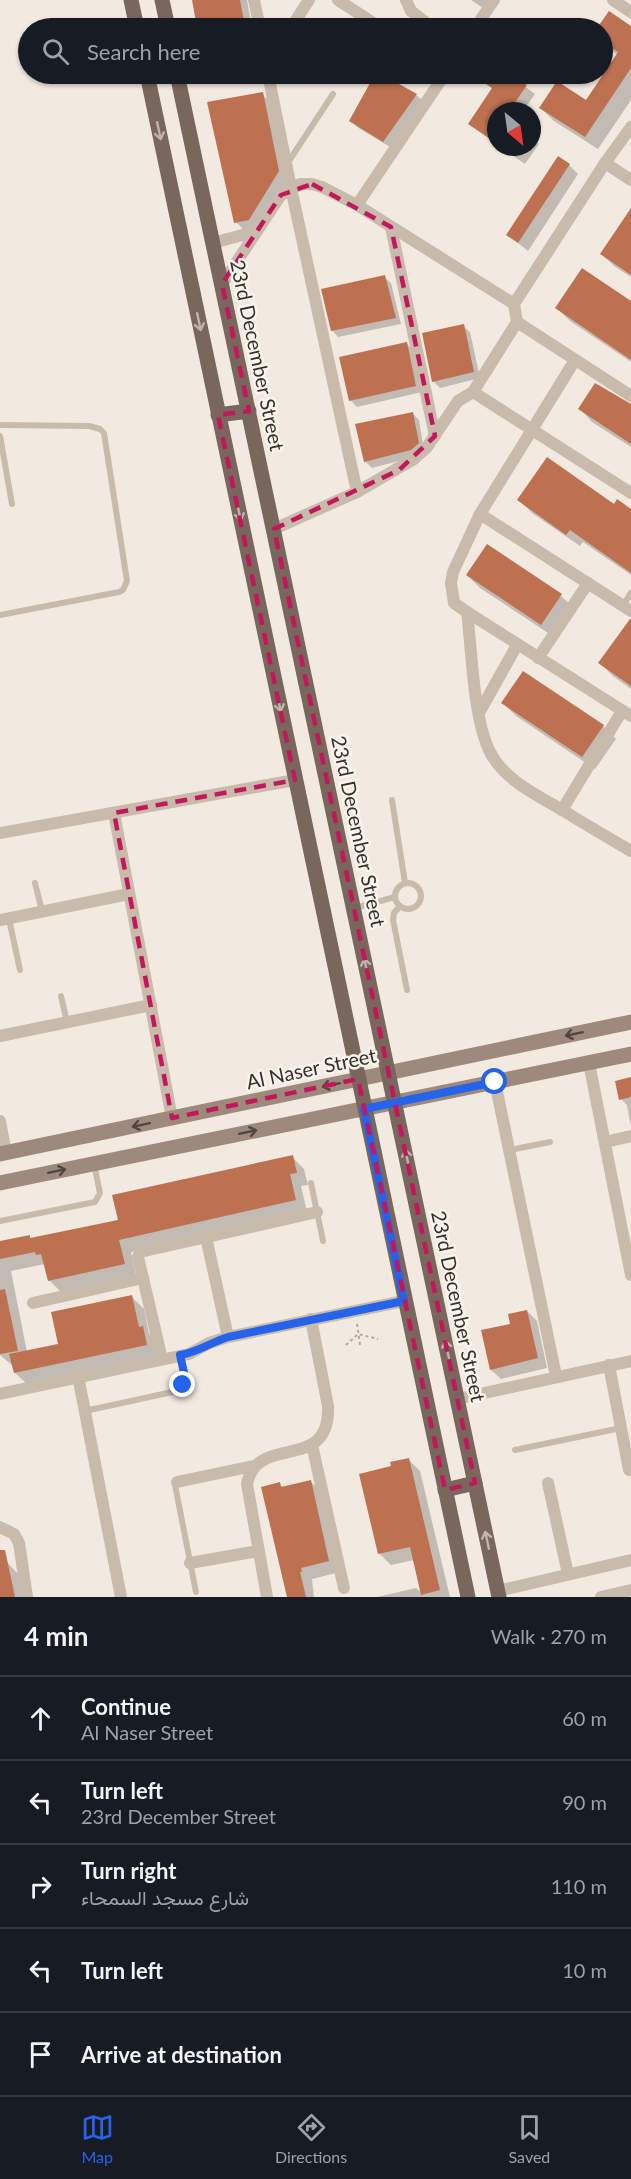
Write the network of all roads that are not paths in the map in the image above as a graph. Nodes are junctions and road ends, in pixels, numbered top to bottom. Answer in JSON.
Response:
{"nodes":[{"id":1,"x":131,"y":0,"type":"edge"},
{"id":2,"x":162,"y":0,"type":"edge"},
{"id":3,"x":254,"y":0,"type":"edge"},
{"id":4,"x":309,"y":0,"type":"edge"},
{"id":5,"x":338,"y":0,"type":"edge"},
{"id":6,"x":406,"y":0,"type":"edge"},
{"id":7,"x":494,"y":0,"type":"edge"},
{"id":8,"x":613,"y":0,"type":"edge"},
{"id":9,"x":631,"y":12,"type":"edge"},
{"id":10,"x":135,"y":18,"type":"edge"},
{"id":11,"x":166,"y":18,"type":"edge"},
{"id":12,"x":258,"y":18,"type":"edge"},
{"id":13,"x":297,"y":18,"type":"edge"},
{"id":14,"x":366,"y":18,"type":"edge"},
{"id":15,"x":420,"y":18,"type":"edge"},
{"id":16,"x":482,"y":18,"type":"edge"},
{"id":17,"x":149,"y":84,"type":"edge"},
{"id":18,"x":179,"y":84,"type":"edge"},
{"id":19,"x":270,"y":84,"type":"edge"},
{"id":20,"x":438,"y":84,"type":"edge"},
{"id":21,"x":333,"y":94,"type":"dead end"},
{"id":22,"x":631,"y":127,"type":"edge"},
{"id":23,"x":605,"y":163,"type":"junction"},
{"id":24,"x":286,"y":165,"type":"junction"},
{"id":25,"x":631,"y":180,"type":"edge"},
{"id":26,"x":291,"y":188,"type":"junction"},
{"id":27,"x":357,"y":206,"type":"junction"},
{"id":28,"x":390,"y":227,"type":"junction"},
{"id":29,"x":257,"y":231,"type":"junction"},
{"id":30,"x":213,"y":243,"type":"junction"},
{"id":31,"x":222,"y":284,"type":"junction"},
{"id":32,"x":514,"y":304,"type":"junction"},
{"id":33,"x":517,"y":322,"type":"junction"},
{"id":34,"x":575,"y":360,"type":"junction"},
{"id":35,"x":472,"y":392,"type":"junction"},
{"id":36,"x":631,"y":396,"type":"edge"},
{"id":37,"x":249,"y":411,"type":"junction"},
{"id":38,"x":218,"y":415,"type":"junction"},
{"id":39,"x":0,"y":425,"type":"edge"},
{"id":40,"x":530,"y":429,"type":"junction"},
{"id":41,"x":0,"y":436,"type":"edge"},
{"id":42,"x":435,"y":436,"type":"junction"},
{"id":43,"x":357,"y":492,"type":"junction"},
{"id":44,"x":631,"y":493,"type":"edge"},
{"id":45,"x":12,"y":504,"type":"dead end"},
{"id":46,"x":480,"y":514,"type":"junction"},
{"id":47,"x":274,"y":529,"type":"junction"},
{"id":48,"x":588,"y":583,"type":"junction"},
{"id":49,"x":631,"y":593,"type":"edge"},
{"id":50,"x":627,"y":608,"type":"edge"},
{"id":51,"x":467,"y":612,"type":"junction"},
{"id":52,"x":0,"y":615,"type":"edge"},
{"id":53,"x":517,"y":645,"type":"junction"},
{"id":54,"x":538,"y":658,"type":"junction"},
{"id":55,"x":479,"y":713,"type":"junction"},
{"id":56,"x":626,"y":714,"type":"edge"},
{"id":57,"x":295,"y":780,"type":"junction"},
{"id":58,"x":392,"y":800,"type":"dead end"},
{"id":59,"x":562,"y":810,"type":"junction"},
{"id":60,"x":114,"y":813,"type":"junction"},
{"id":61,"x":0,"y":833,"type":"edge"},
{"id":62,"x":631,"y":851,"type":"edge"},
{"id":63,"x":35,"y":883,"type":"dead end"},
{"id":64,"x":405,"y":884,"type":"junction"},
{"id":65,"x":129,"y":894,"type":"junction"},
{"id":66,"x":395,"y":897,"type":"junction"},
{"id":67,"x":400,"y":906,"type":"junction"},
{"id":68,"x":354,"y":908,"type":"junction"},
{"id":69,"x":42,"y":911,"type":"junction"},
{"id":70,"x":4,"y":919,"type":"edge"},
{"id":71,"x":20,"y":970,"type":"dead end"},
{"id":72,"x":407,"y":990,"type":"dead end"},
{"id":73,"x":61,"y":996,"type":"dead end"},
{"id":74,"x":151,"y":1005,"type":"junction"},
{"id":75,"x":68,"y":1022,"type":"junction"},
{"id":76,"x":631,"y":1022,"type":"edge"},
{"id":77,"x":0,"y":1036,"type":"edge"},
{"id":78,"x":631,"y":1054,"type":"edge"},
{"id":79,"x":590,"y":1063,"type":"junction"},
{"id":80,"x":389,"y":1073,"type":"junction"},
{"id":81,"x":358,"y":1079,"type":"junction"},
{"id":82,"x":495,"y":1082,"type":"junction"},
{"id":83,"x":395,"y":1102,"type":"junction"},
{"id":84,"x":364,"y":1109,"type":"junction"},
{"id":85,"x":172,"y":1118,"type":"junction"},
{"id":86,"x":0,"y":1121,"type":"edge"},
{"id":87,"x":631,"y":1136,"type":"edge"},
{"id":88,"x":550,"y":1142,"type":"dead end"},
{"id":89,"x":605,"y":1142,"type":"junction"},
{"id":90,"x":509,"y":1150,"type":"junction"},
{"id":91,"x":3,"y":1154,"type":"edge"},
{"id":92,"x":94,"y":1164,"type":"junction"},
{"id":93,"x":0,"y":1183,"type":"edge"},
{"id":94,"x":311,"y":1183,"type":"dead end"},
{"id":95,"x":317,"y":1212,"type":"junction"},
{"id":96,"x":625,"y":1217,"type":"edge"},
{"id":97,"x":0,"y":1221,"type":"edge"},
{"id":98,"x":206,"y":1237,"type":"junction"},
{"id":99,"x":323,"y":1240,"type":"dead end"},
{"id":100,"x":631,"y":1275,"type":"edge"},
{"id":101,"x":143,"y":1278,"type":"junction"},
{"id":102,"x":404,"y":1301,"type":"junction"},
{"id":103,"x":33,"y":1303,"type":"dead end"},
{"id":104,"x":311,"y":1319,"type":"junction"},
{"id":105,"x":228,"y":1337,"type":"junction"},
{"id":106,"x":180,"y":1355,"type":"junction"},
{"id":107,"x":162,"y":1359,"type":"junction"},
{"id":108,"x":631,"y":1361,"type":"edge"},
{"id":109,"x":609,"y":1365,"type":"junction"},
{"id":110,"x":78,"y":1376,"type":"junction"},
{"id":111,"x":556,"y":1376,"type":"junction"},
{"id":112,"x":0,"y":1394,"type":"edge"},
{"id":113,"x":457,"y":1399,"type":"junction"},
{"id":114,"x":85,"y":1411,"type":"junction"},
{"id":115,"x":621,"y":1428,"type":"junction"},
{"id":116,"x":312,"y":1445,"type":"junction"},
{"id":117,"x":515,"y":1450,"type":"dead end"},
{"id":118,"x":253,"y":1466,"type":"junction"},
{"id":119,"x":629,"y":1470,"type":"dead end"},
{"id":120,"x":177,"y":1482,"type":"joint"},
{"id":121,"x":475,"y":1483,"type":"junction"},
{"id":122,"x":548,"y":1483,"type":"dead end"},
{"id":123,"x":445,"y":1490,"type":"junction"},
{"id":124,"x":0,"y":1527,"type":"edge"},
{"id":125,"x":258,"y":1551,"type":"junction"},
{"id":126,"x":631,"y":1560,"type":"edge"},
{"id":127,"x":190,"y":1563,"type":"junction"},
{"id":128,"x":568,"y":1574,"type":"junction"},
{"id":129,"x":344,"y":1588,"type":"dead end"},
{"id":130,"x":631,"y":1590,"type":"edge"},
{"id":131,"x":196,"y":1592,"type":"dead end"},
{"id":132,"x":499,"y":1594,"type":"edge"},
{"id":133,"x":27,"y":1597,"type":"edge"},
{"id":134,"x":121,"y":1597,"type":"edge"},
{"id":135,"x":267,"y":1597,"type":"edge"},
{"id":136,"x":468,"y":1597,"type":"edge"},
{"id":137,"x":601,"y":1597,"type":"edge"}],
"edges":[{"from":1,"to":10,"type":"main road"},
{"from":2,"to":11,"type":"main road"},
{"from":3,"to":12,"type":"street"},
{"from":4,"to":13,"type":"street"},
{"from":5,"to":14,"type":"street"},
{"from":6,"to":15,"type":"street"},
{"from":7,"to":16,"type":"street"},
{"from":8,"to":9,"type":"street"},
{"from":17,"to":38,"type":"main road","one_way":true},
{"from":18,"to":30,"type":"main road","name":"23rd December Street"},
{"from":19,"to":24,"type":"street"},
{"from":20,"to":27,"type":"street"},
{"from":21,"to":24,"type":"lane"},
{"from":22,"to":23,"type":"street"},
{"from":23,"to":25,"type":"street"},
{"from":23,"to":32,"type":"street"},
{"from":24,"to":26,"type":"street"},
{"from":26,"to":27,"type":"street"},
{"from":26,"to":29,"type":"street"},
{"from":26,"to":43,"type":"street"},
{"from":27,"to":28,"type":"street"},
{"from":28,"to":32,"type":"street"},
{"from":28,"to":42,"type":"street"},
{"from":29,"to":30,"type":"street"},
{"from":29,"to":31,"type":"street"},
{"from":30,"to":31,"type":"main road","name":"23rd December Street"},
{"from":31,"to":37,"type":"main road","name":"23rd December Street"},
{"from":32,"to":33,"type":"street"},
{"from":33,"to":34,"type":"street"},
{"from":33,"to":35,"type":"street"},
{"from":34,"to":36,"type":"street"},
{"from":34,"to":40,"type":"street"},
{"from":35,"to":40,"type":"street"},
{"from":35,"to":42,"type":"street"},
{"from":37,"to":38,"type":"main road"},
{"from":37,"to":47,"type":"main road","name":"23rd December Street"},
{"from":38,"to":57,"type":"main road","one_way":true},
{"from":39,"to":52,"type":"lane"},
{"from":40,"to":44,"type":"street"},
{"from":40,"to":46,"type":"street"},
{"from":41,"to":45,"type":"lane"},
{"from":42,"to":43,"type":"street"},
{"from":43,"to":47,"type":"street"},
{"from":46,"to":48,"type":"street"},
{"from":46,"to":51,"type":"street"},
{"from":47,"to":68,"type":"main road","name":"23rd December Street"},
{"from":48,"to":50,"type":"street"},
{"from":48,"to":54,"type":"street"},
{"from":49,"to":50,"type":"lane"},
{"from":51,"to":53,"type":"street"},
{"from":51,"to":55,"type":"street"},
{"from":53,"to":54,"type":"street"},
{"from":53,"to":55,"type":"street"},
{"from":54,"to":56,"type":"street"},
{"from":55,"to":59,"type":"street"},
{"from":56,"to":59,"type":"street"},
{"from":57,"to":60,"type":"street"},
{"from":57,"to":81,"type":"main road"},
{"from":58,"to":64,"type":"lane"},
{"from":59,"to":62,"type":"street"},
{"from":60,"to":61,"type":"street"},
{"from":60,"to":65,"type":"street"},
{"from":63,"to":69,"type":"lane"},
{"from":64,"to":66,"type":"lane"},
{"from":64,"to":67,"type":"lane"},
{"from":65,"to":69,"type":"street"},
{"from":65,"to":74,"type":"street"},
{"from":66,"to":67,"type":"lane"},
{"from":66,"to":68,"type":"lane"},
{"from":67,"to":72,"type":"lane"},
{"from":80,"to":68,"type":"main road","name":"23rd December Street","one_way":true},
{"from":69,"to":70,"type":"street"},
{"from":70,"to":71,"type":"lane"},
{"from":73,"to":75,"type":"lane"},
{"from":74,"to":75,"type":"street"},
{"from":74,"to":85,"type":"street"},
{"from":75,"to":77,"type":"street"},
{"from":76,"to":80,"type":"street","name":"Al Naser Street","one_way":true},
{"from":78,"to":79,"type":"street"},
{"from":79,"to":82,"type":"street"},
{"from":79,"to":89,"type":"street"},
{"from":80,"to":81,"type":"street","name":"Al Naser Street"},
{"from":80,"to":83,"type":"main road","name":"23rd December Street"},
{"from":81,"to":84,"type":"main road"},
{"from":81,"to":85,"type":"street","name":"Al Naser Street","one_way":true},
{"from":82,"to":83,"type":"street"},
{"from":82,"to":90,"type":"street"},
{"from":83,"to":84,"type":"street"},
{"from":113,"to":83,"type":"main road","name":"23rd December Street","one_way":true},
{"from":92,"to":84,"type":"street","one_way":true},
{"from":84,"to":102,"type":"main road"},
{"from":85,"to":91,"type":"street","name":"Al Naser Street","one_way":true},
{"from":86,"to":91,"type":"street"},
{"from":87,"to":89,"type":"street"},
{"from":88,"to":90,"type":"lane"},
{"from":89,"to":96,"type":"street"},
{"from":90,"to":111,"type":"street"},
{"from":93,"to":92,"type":"street","one_way":true},
{"from":92,"to":97,"type":"lane"},
{"from":94,"to":95,"type":"lane"},
{"from":95,"to":98,"type":"street"},
{"from":95,"to":99,"type":"lane"},
{"from":96,"to":100,"type":"street"},
{"from":98,"to":101,"type":"street"},
{"from":98,"to":105,"type":"street"},
{"from":101,"to":103,"type":"street"},
{"from":101,"to":107,"type":"street"},
{"from":102,"to":104,"type":"street"},
{"from":102,"to":123,"type":"main road"},
{"from":104,"to":105,"type":"street"},
{"from":104,"to":116,"type":"street"},
{"from":105,"to":106,"type":"street"},
{"from":106,"to":107,"type":"street"},
{"from":106,"to":114,"type":"lane"},
{"from":107,"to":110,"type":"street"},
{"from":108,"to":109,"type":"street"},
{"from":109,"to":111,"type":"street"},
{"from":109,"to":115,"type":"street"},
{"from":110,"to":112,"type":"street"},
{"from":110,"to":114,"type":"street"},
{"from":111,"to":113,"type":"street"},
{"from":113,"to":121,"type":"main road","name":"23rd December Street"},
{"from":114,"to":134,"type":"street"},
{"from":115,"to":117,"type":"lane"},
{"from":115,"to":119,"type":"street"},
{"from":116,"to":118,"type":"street"},
{"from":116,"to":129,"type":"street"},
{"from":118,"to":120,"type":"street"},
{"from":118,"to":125,"type":"street"},
{"from":120,"to":127,"type":"lane"},
{"from":121,"to":123,"type":"main road"},
{"from":132,"to":121,"type":"main road","name":"23rd December Street","one_way":true},
{"from":122,"to":128,"type":"street"},
{"from":123,"to":136,"type":"main road"},
{"from":124,"to":133,"type":"street"},
{"from":125,"to":127,"type":"street"},
{"from":125,"to":135,"type":"street"},
{"from":126,"to":128,"type":"street"},
{"from":127,"to":131,"type":"lane"},
{"from":128,"to":132,"type":"street"},
{"from":130,"to":137,"type":"street"}]}
